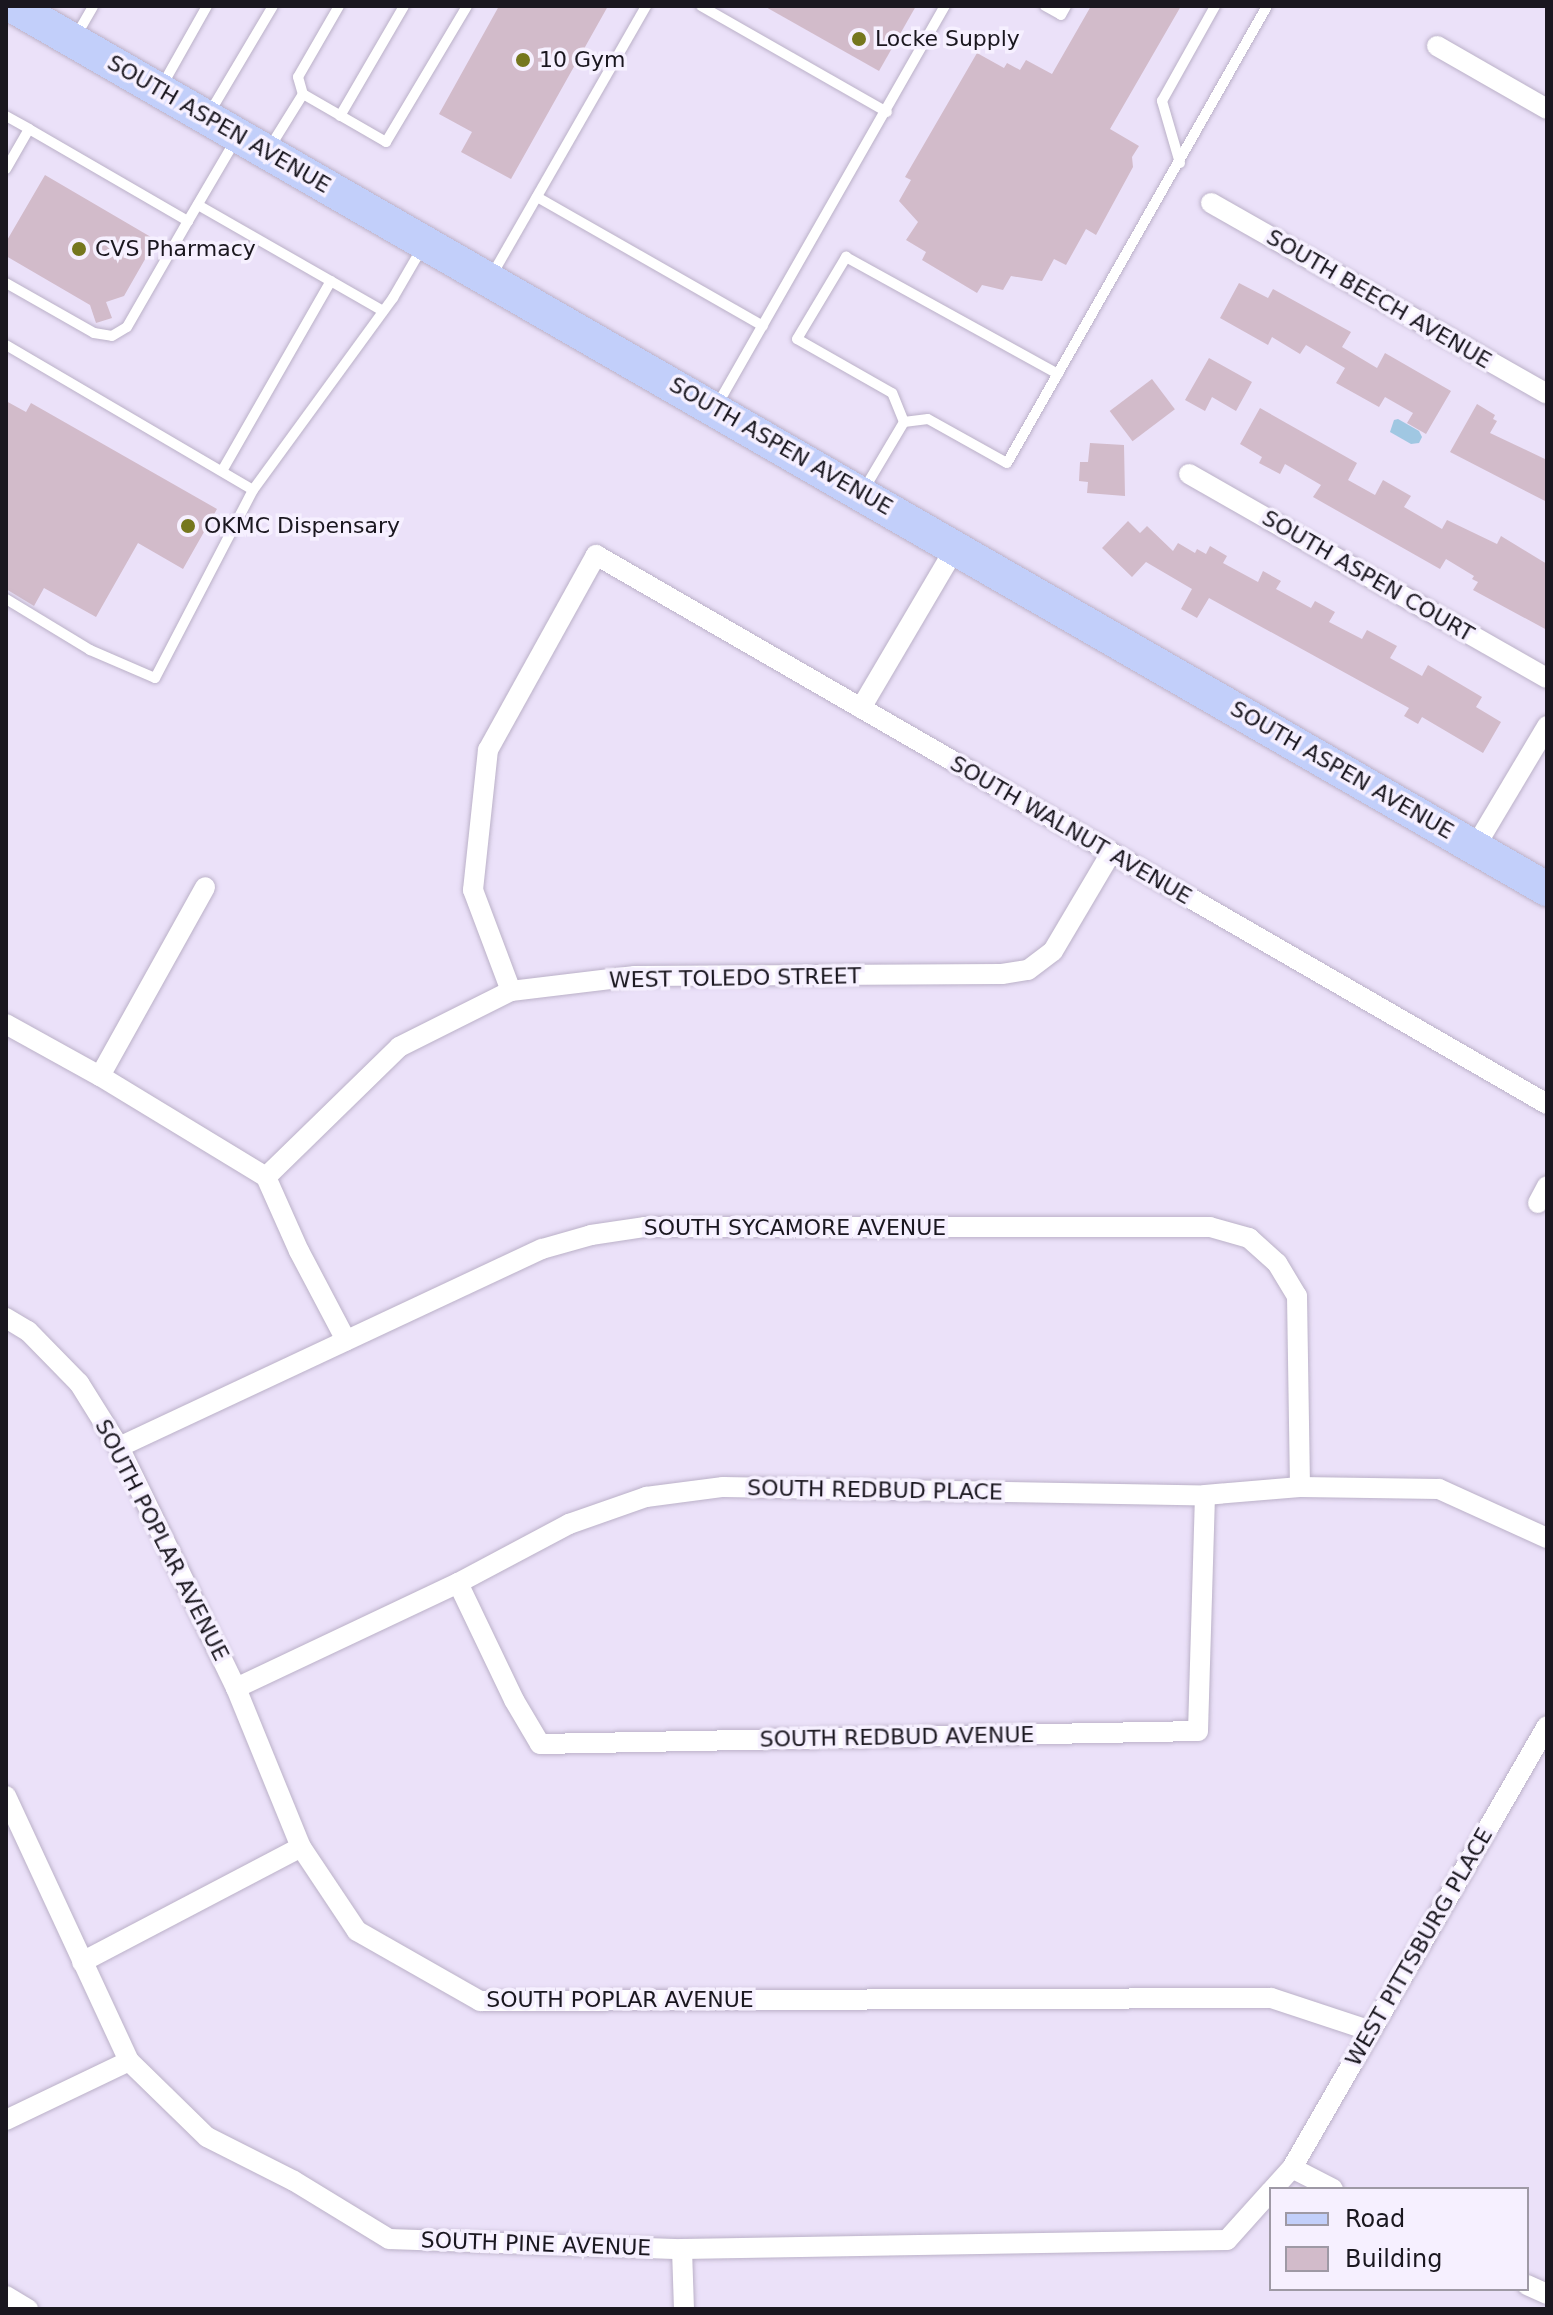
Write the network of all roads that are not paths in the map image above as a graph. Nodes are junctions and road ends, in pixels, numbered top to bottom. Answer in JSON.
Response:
{"nodes":[{"id":1,"x":13,"y":6,"type":"edge"},
{"id":2,"x":93,"y":6,"type":"edge"},
{"id":3,"x":207,"y":6,"type":"edge"},
{"id":4,"x":273,"y":6,"type":"edge"},
{"id":5,"x":339,"y":6,"type":"edge"},
{"id":6,"x":404,"y":6,"type":"edge"},
{"id":7,"x":467,"y":6,"type":"edge"},
{"id":8,"x":646,"y":6,"type":"edge"},
{"id":9,"x":701,"y":6,"type":"edge"},
{"id":10,"x":945,"y":6,"type":"edge"},
{"id":11,"x":1045,"y":6,"type":"edge"},
{"id":12,"x":1066,"y":6,"type":"edge"},
{"id":13,"x":1215,"y":6,"type":"edge"},
{"id":14,"x":1267,"y":6,"type":"edge"},
{"id":15,"x":73,"y":40,"type":"junction"},
{"id":16,"x":1437,"y":46,"type":"dead end"},
{"id":17,"x":159,"y":90,"type":"junction"},
{"id":18,"x":303,"y":94,"type":"junction"},
{"id":19,"x":1547,"y":109,"type":"edge"},
{"id":20,"x":887,"y":112,"type":"junction"},
{"id":21,"x":6,"y":116,"type":"edge"},
{"id":22,"x":340,"y":116,"type":"junction"},
{"id":23,"x":207,"y":117,"type":"junction"},
{"id":24,"x":29,"y":129,"type":"junction"},
{"id":25,"x":253,"y":144,"type":"junction"},
{"id":26,"x":1180,"y":163,"type":"junction"},
{"id":27,"x":6,"y":169,"type":"edge"},
{"id":28,"x":537,"y":197,"type":"junction"},
{"id":29,"x":1211,"y":203,"type":"dead end"},
{"id":30,"x":198,"y":205,"type":"junction"},
{"id":31,"x":188,"y":221,"type":"junction"},
{"id":32,"x":425,"y":243,"type":"junction"},
{"id":33,"x":489,"y":280,"type":"junction"},
{"id":34,"x":331,"y":281,"type":"junction"},
{"id":35,"x":6,"y":283,"type":"edge"},
{"id":36,"x":383,"y":311,"type":"junction"},
{"id":37,"x":763,"y":326,"type":"junction"},
{"id":38,"x":6,"y":345,"type":"edge"},
{"id":39,"x":1058,"y":374,"type":"junction"},
{"id":40,"x":1547,"y":394,"type":"edge"},
{"id":41,"x":715,"y":409,"type":"junction"},
{"id":42,"x":904,"y":422,"type":"junction"},
{"id":43,"x":222,"y":471,"type":"junction"},
{"id":44,"x":1189,"y":474,"type":"dead end"},
{"id":45,"x":253,"y":490,"type":"junction"},
{"id":46,"x":862,"y":492,"type":"junction"},
{"id":47,"x":956,"y":547,"type":"junction"},
{"id":48,"x":6,"y":599,"type":"edge"},
{"id":49,"x":1547,"y":678,"type":"edge"},
{"id":50,"x":861,"y":708,"type":"junction"},
{"id":51,"x":1547,"y":726,"type":"edge"},
{"id":52,"x":1475,"y":847,"type":"junction"},
{"id":53,"x":1111,"y":853,"type":"junction"},
{"id":54,"x":205,"y":887,"type":"dead end"},
{"id":55,"x":1547,"y":889,"type":"edge"},
{"id":56,"x":511,"y":991,"type":"junction"},
{"id":57,"x":6,"y":1024,"type":"edge"},
{"id":58,"x":100,"y":1076,"type":"junction"},
{"id":59,"x":1547,"y":1104,"type":"edge"},
{"id":60,"x":266,"y":1177,"type":"junction"},
{"id":61,"x":6,"y":1318,"type":"edge"},
{"id":62,"x":346,"y":1340,"type":"junction"},
{"id":63,"x":119,"y":1447,"type":"junction"},
{"id":64,"x":1300,"y":1487,"type":"junction"},
{"id":65,"x":1205,"y":1495,"type":"junction"},
{"id":66,"x":1547,"y":1538,"type":"edge"},
{"id":67,"x":458,"y":1583,"type":"junction"},
{"id":68,"x":236,"y":1688,"type":"junction"},
{"id":69,"x":1547,"y":1726,"type":"edge"},
{"id":70,"x":6,"y":1796,"type":"edge"},
{"id":71,"x":15,"y":1831,"type":"edge"},
{"id":72,"x":301,"y":1847,"type":"junction"},
{"id":73,"x":82,"y":1962,"type":"junction"},
{"id":74,"x":1371,"y":2031,"type":"junction"},
{"id":75,"x":129,"y":2061,"type":"junction"},
{"id":76,"x":6,"y":2120,"type":"edge"},
{"id":77,"x":1292,"y":2168,"type":"junction"},
{"id":78,"x":1275,"y":2187,"type":"edge"},
{"id":79,"x":1329,"y":2187,"type":"edge"},
{"id":80,"x":1269,"y":2193,"type":"edge"},
{"id":81,"x":682,"y":2249,"type":"junction"},
{"id":82,"x":6,"y":2296,"type":"edge"},
{"id":83,"x":28,"y":2309,"type":"edge"},
{"id":84,"x":684,"y":2309,"type":"edge"}],
"edges":[{"from":1,"to":15,"type":"main road","name":"SOUTH ASPEN AVENUE"},
{"from":2,"to":15,"type":"lane"},
{"from":3,"to":17,"type":"lane"},
{"from":4,"to":23,"type":"lane"},
{"from":5,"to":18,"type":"lane"},
{"from":6,"to":22,"type":"lane"},
{"from":7,"to":22,"type":"lane"},
{"from":8,"to":28,"type":"lane"},
{"from":9,"to":20,"type":"lane"},
{"from":10,"to":20,"type":"lane"},
{"from":11,"to":12,"type":"lane"},
{"from":13,"to":26,"type":"lane"},
{"from":14,"to":26,"type":"lane"},
{"from":15,"to":17,"type":"main road","name":"SOUTH ASPEN AVENUE"},
{"from":16,"to":19,"type":"street"},
{"from":17,"to":23,"type":"main road","name":"SOUTH ASPEN AVENUE"},
{"from":18,"to":22,"type":"lane"},
{"from":18,"to":25,"type":"lane"},
{"from":20,"to":37,"type":"lane"},
{"from":21,"to":24,"type":"lane"},
{"from":23,"to":25,"type":"main road","name":"SOUTH ASPEN AVENUE"},
{"from":24,"to":27,"type":"lane"},
{"from":24,"to":31,"type":"lane"},
{"from":25,"to":30,"type":"lane"},
{"from":25,"to":32,"type":"main road","name":"SOUTH ASPEN AVENUE"},
{"from":26,"to":39,"type":"lane"},
{"from":28,"to":33,"type":"lane"},
{"from":28,"to":37,"type":"lane"},
{"from":29,"to":40,"type":"street","name":"SOUTH BEECH AVENUE"},
{"from":30,"to":31,"type":"lane"},
{"from":30,"to":34,"type":"lane"},
{"from":31,"to":35,"type":"lane"},
{"from":32,"to":33,"type":"main road","name":"SOUTH ASPEN AVENUE"},
{"from":32,"to":36,"type":"lane"},
{"from":33,"to":41,"type":"main road","name":"SOUTH ASPEN AVENUE"},
{"from":34,"to":36,"type":"lane"},
{"from":34,"to":43,"type":"lane"},
{"from":36,"to":45,"type":"lane"},
{"from":37,"to":41,"type":"lane"},
{"from":38,"to":43,"type":"lane"},
{"from":39,"to":42,"type":"lane"},
{"from":39,"to":42,"type":"lane"},
{"from":41,"to":46,"type":"main road","name":"SOUTH ASPEN AVENUE"},
{"from":42,"to":46,"type":"lane"},
{"from":43,"to":45,"type":"lane"},
{"from":44,"to":49,"type":"street","name":"SOUTH ASPEN COURT"},
{"from":45,"to":48,"type":"lane"},
{"from":46,"to":47,"type":"main road","name":"SOUTH ASPEN AVENUE"},
{"from":47,"to":50,"type":"street"},
{"from":47,"to":52,"type":"main road","name":"SOUTH ASPEN AVENUE"},
{"from":50,"to":53,"type":"street","name":"SOUTH WALNUT AVENUE"},
{"from":50,"to":56,"type":"street","name":"SOUTH WALNUT AVENUE"},
{"from":51,"to":52,"type":"street"},
{"from":52,"to":55,"type":"main road","name":"SOUTH ASPEN AVENUE"},
{"from":53,"to":56,"type":"street","name":"WEST TOLEDO STREET"},
{"from":53,"to":59,"type":"street","name":"SOUTH WALNUT AVENUE"},
{"from":54,"to":58,"type":"street"},
{"from":56,"to":60,"type":"street","name":"WEST TOLEDO STREET"},
{"from":57,"to":58,"type":"street"},
{"from":58,"to":60,"type":"street"},
{"from":60,"to":62,"type":"street"},
{"from":61,"to":63,"type":"street","name":"SOUTH POPLAR AVENUE"},
{"from":62,"to":63,"type":"street","name":"SOUTH SYCAMORE AVENUE"},
{"from":62,"to":64,"type":"street","name":"SOUTH SYCAMORE AVENUE"},
{"from":63,"to":68,"type":"street","name":"SOUTH POPLAR AVENUE"},
{"from":64,"to":65,"type":"street","name":"SOUTH REDBUD PLACE"},
{"from":64,"to":66,"type":"street","name":"SOUTH REDBUD PLACE"},
{"from":65,"to":67,"type":"street","name":"SOUTH REDBUD PLACE"},
{"from":65,"to":67,"type":"street","name":"SOUTH REDBUD AVENUE"},
{"from":67,"to":68,"type":"street","name":"SOUTH REDBUD PLACE"},
{"from":68,"to":72,"type":"street","name":"SOUTH POPLAR AVENUE"},
{"from":69,"to":74,"type":"street","name":"WEST PITTSBURG PLACE"},
{"from":70,"to":71,"type":"street","name":"SOUTH PINE AVENUE"},
{"from":71,"to":73,"type":"street","name":"SOUTH PINE AVENUE"},
{"from":72,"to":73,"type":"street"},
{"from":72,"to":74,"type":"street","name":"SOUTH POPLAR AVENUE"},
{"from":73,"to":75,"type":"street","name":"SOUTH PINE AVENUE"},
{"from":74,"to":77,"type":"street","name":"WEST PITTSBURG PLACE"},
{"from":75,"to":76,"type":"street"},
{"from":75,"to":81,"type":"street","name":"SOUTH PINE AVENUE"},
{"from":77,"to":78,"type":"street","name":"SOUTH PINE AVENUE"},
{"from":77,"to":79,"type":"street"},
{"from":80,"to":81,"type":"street","name":"SOUTH PINE AVENUE"},
{"from":81,"to":84,"type":"street"},
{"from":82,"to":83,"type":"street"}]}
